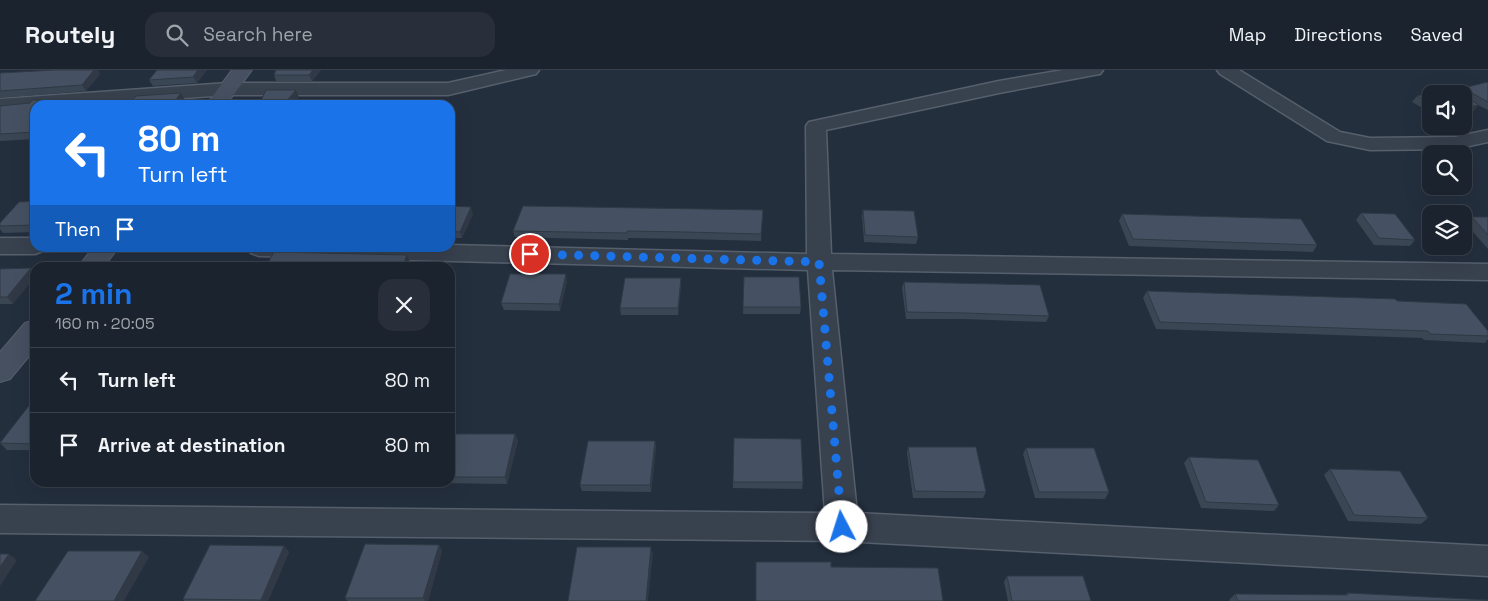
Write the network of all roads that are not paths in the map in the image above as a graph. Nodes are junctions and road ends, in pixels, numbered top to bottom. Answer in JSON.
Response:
{"nodes":[{"id":1,"x":242,"y":70,"type":"edge"},
{"id":2,"x":530,"y":70,"type":"edge"},
{"id":3,"x":1094,"y":70,"type":"edge"},
{"id":4,"x":1226,"y":70,"type":"edge"},
{"id":5,"x":228,"y":89,"type":"junction"},
{"id":6,"x":71,"y":100,"type":"edge"},
{"id":7,"x":220,"y":100,"type":"edge"},
{"id":8,"x":30,"y":103,"type":"edge"},
{"id":9,"x":0,"y":105,"type":"edge"},
{"id":10,"x":1488,"y":136,"type":"edge"},
{"id":11,"x":0,"y":246,"type":"edge"},
{"id":12,"x":30,"y":246,"type":"edge"},
{"id":13,"x":103,"y":252,"type":"edge"},
{"id":14,"x":419,"y":252,"type":"edge"},
{"id":15,"x":94,"y":262,"type":"edge"},
{"id":16,"x":819,"y":262,"type":"junction"},
{"id":17,"x":1488,"y":272,"type":"edge"},
{"id":18,"x":30,"y":336,"type":"edge"},
{"id":19,"x":0,"y":371,"type":"edge"},
{"id":20,"x":0,"y":519,"type":"edge"},
{"id":21,"x":842,"y":527,"type":"junction"},
{"id":22,"x":1488,"y":561,"type":"edge"}],
"edges":[{"from":1,"to":5,"type":"street"},
{"from":2,"to":5,"type":"street"},
{"from":3,"to":16,"type":"street"},
{"from":4,"to":10,"type":"street"},
{"from":5,"to":6,"type":"street"},
{"from":5,"to":7,"type":"street"},
{"from":8,"to":9,"type":"street"},
{"from":11,"to":12,"type":"street"},
{"from":13,"to":15,"type":"street"},
{"from":14,"to":16,"type":"street"},
{"from":16,"to":17,"type":"street"},
{"from":16,"to":21,"type":"street"},
{"from":18,"to":19,"type":"street"},
{"from":20,"to":21,"type":"street"},
{"from":21,"to":22,"type":"street"}]}
